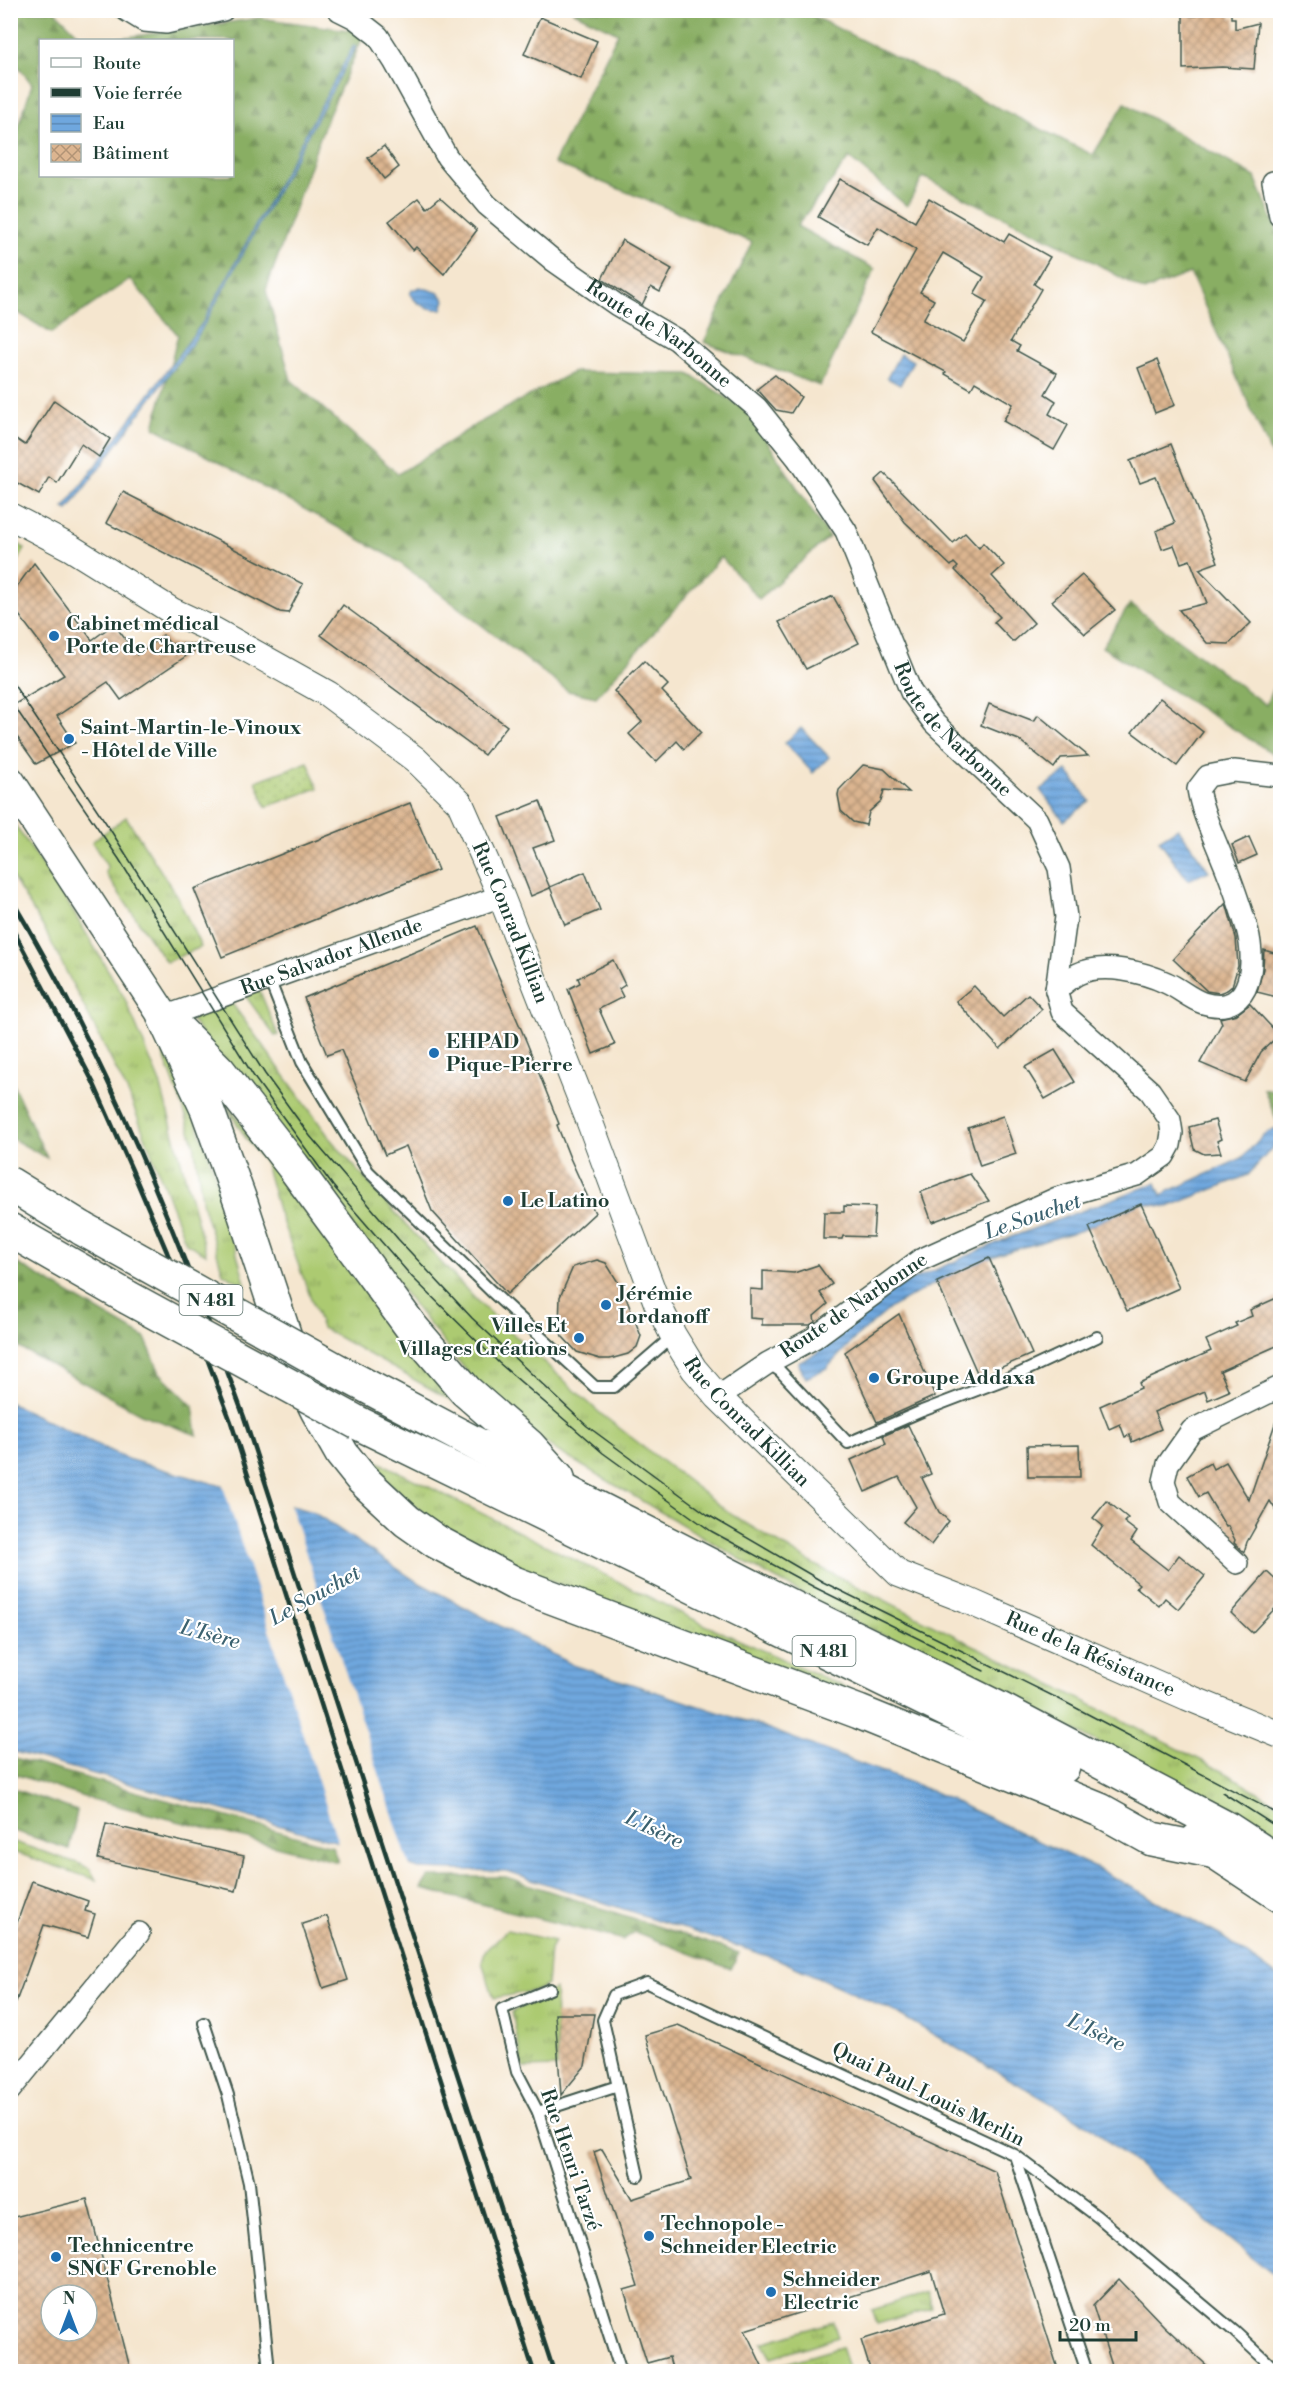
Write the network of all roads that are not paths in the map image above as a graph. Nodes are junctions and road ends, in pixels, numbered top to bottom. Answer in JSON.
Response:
{"nodes":[{"id":1,"x":126,"y":10,"type":"edge"},
{"id":2,"x":223,"y":10,"type":"edge"},
{"id":3,"x":339,"y":10,"type":"edge"},
{"id":4,"x":1273,"y":182,"type":"dead end"},
{"id":5,"x":1281,"y":216,"type":"edge"},
{"id":6,"x":10,"y":516,"type":"edge"},
{"id":7,"x":1281,"y":776,"type":"edge"},
{"id":8,"x":10,"y":782,"type":"edge"},
{"id":9,"x":501,"y":896,"type":"junction"},
{"id":10,"x":269,"y":979,"type":"junction"},
{"id":11,"x":1056,"y":990,"type":"junction"},
{"id":12,"x":164,"y":1017,"type":"junction"},
{"id":13,"x":10,"y":1184,"type":"edge"},
{"id":14,"x":10,"y":1230,"type":"edge"},
{"id":15,"x":673,"y":1335,"type":"junction"},
{"id":16,"x":1097,"y":1337,"type":"dead end"},
{"id":17,"x":768,"y":1363,"type":"junction"},
{"id":18,"x":1281,"y":1388,"type":"edge"},
{"id":19,"x":718,"y":1397,"type":"junction"},
{"id":20,"x":576,"y":1497,"type":"junction"},
{"id":21,"x":1237,"y":1563,"type":"dead end"},
{"id":22,"x":899,"y":1574,"type":"joint"},
{"id":23,"x":1281,"y":1735,"type":"edge"},
{"id":24,"x":1216,"y":1852,"type":"junction"},
{"id":25,"x":1281,"y":1863,"type":"edge"},
{"id":26,"x":1281,"y":1895,"type":"edge"},
{"id":27,"x":139,"y":1933,"type":"dead end"},
{"id":28,"x":550,"y":1989,"type":"dead end"},
{"id":29,"x":204,"y":2023,"type":"dead end"},
{"id":30,"x":618,"y":2086,"type":"junction"},
{"id":31,"x":10,"y":2090,"type":"edge"},
{"id":32,"x":538,"y":2112,"type":"junction"},
{"id":33,"x":1015,"y":2155,"type":"junction"},
{"id":34,"x":638,"y":2176,"type":"dead end"},
{"id":35,"x":268,"y":2372,"type":"edge"},
{"id":36,"x":621,"y":2372,"type":"edge"},
{"id":37,"x":1087,"y":2372,"type":"edge"},
{"id":38,"x":1278,"y":2372,"type":"edge"}],
"edges":[{"from":1,"to":2,"type":"street"},
{"from":3,"to":11,"type":"street","name":"Route de Narbonne"},
{"from":4,"to":5,"type":"street"},
{"from":6,"to":9,"type":"street","name":"Rue Conrad Killian"},
{"from":7,"to":11,"type":"street"},
{"from":8,"to":12,"type":"main road"},
{"from":9,"to":10,"type":"street","name":"Rue Salvador Allende"},
{"from":9,"to":15,"type":"street","name":"Rue Conrad Killian"},
{"from":10,"to":12,"type":"street","name":"Rue Salvador Allende"},
{"from":10,"to":15,"type":"lane"},
{"from":11,"to":17,"type":"street","name":"Route de Narbonne"},
{"from":12,"to":20,"type":"highway"},
{"from":12,"to":24,"type":"highway"},
{"from":13,"to":20,"type":"highway","number":"N 481","bridge":true},
{"from":14,"to":24,"type":"highway","number":"N 481","bridge":true},
{"from":15,"to":19,"type":"street","name":"Rue Conrad Killian"},
{"from":16,"to":17,"type":"lane"},
{"from":17,"to":19,"type":"street","name":"Route de Narbonne"},
{"from":18,"to":21,"type":"street"},
{"from":19,"to":22,"type":"street","name":"Rue Conrad Killian"},
{"from":20,"to":25,"type":"highway","number":"N 481"},
{"from":22,"to":23,"type":"street","name":"Rue de la Résistance"},
{"from":24,"to":26,"type":"highway","number":"N 481"},
{"from":27,"to":31,"type":"street"},
{"from":28,"to":32,"type":"lane","name":"Rue Henri Tarzé"},
{"from":29,"to":35,"type":"lane"},
{"from":30,"to":32,"type":"lane"},
{"from":30,"to":33,"type":"lane","name":"Quai Paul-Louis Merlin"},
{"from":30,"to":34,"type":"lane"},
{"from":32,"to":36,"type":"lane","name":"Rue Henri Tarzé"},
{"from":33,"to":37,"type":"lane"},
{"from":33,"to":38,"type":"lane","name":"Quai Paul-Louis Merlin"}]}
